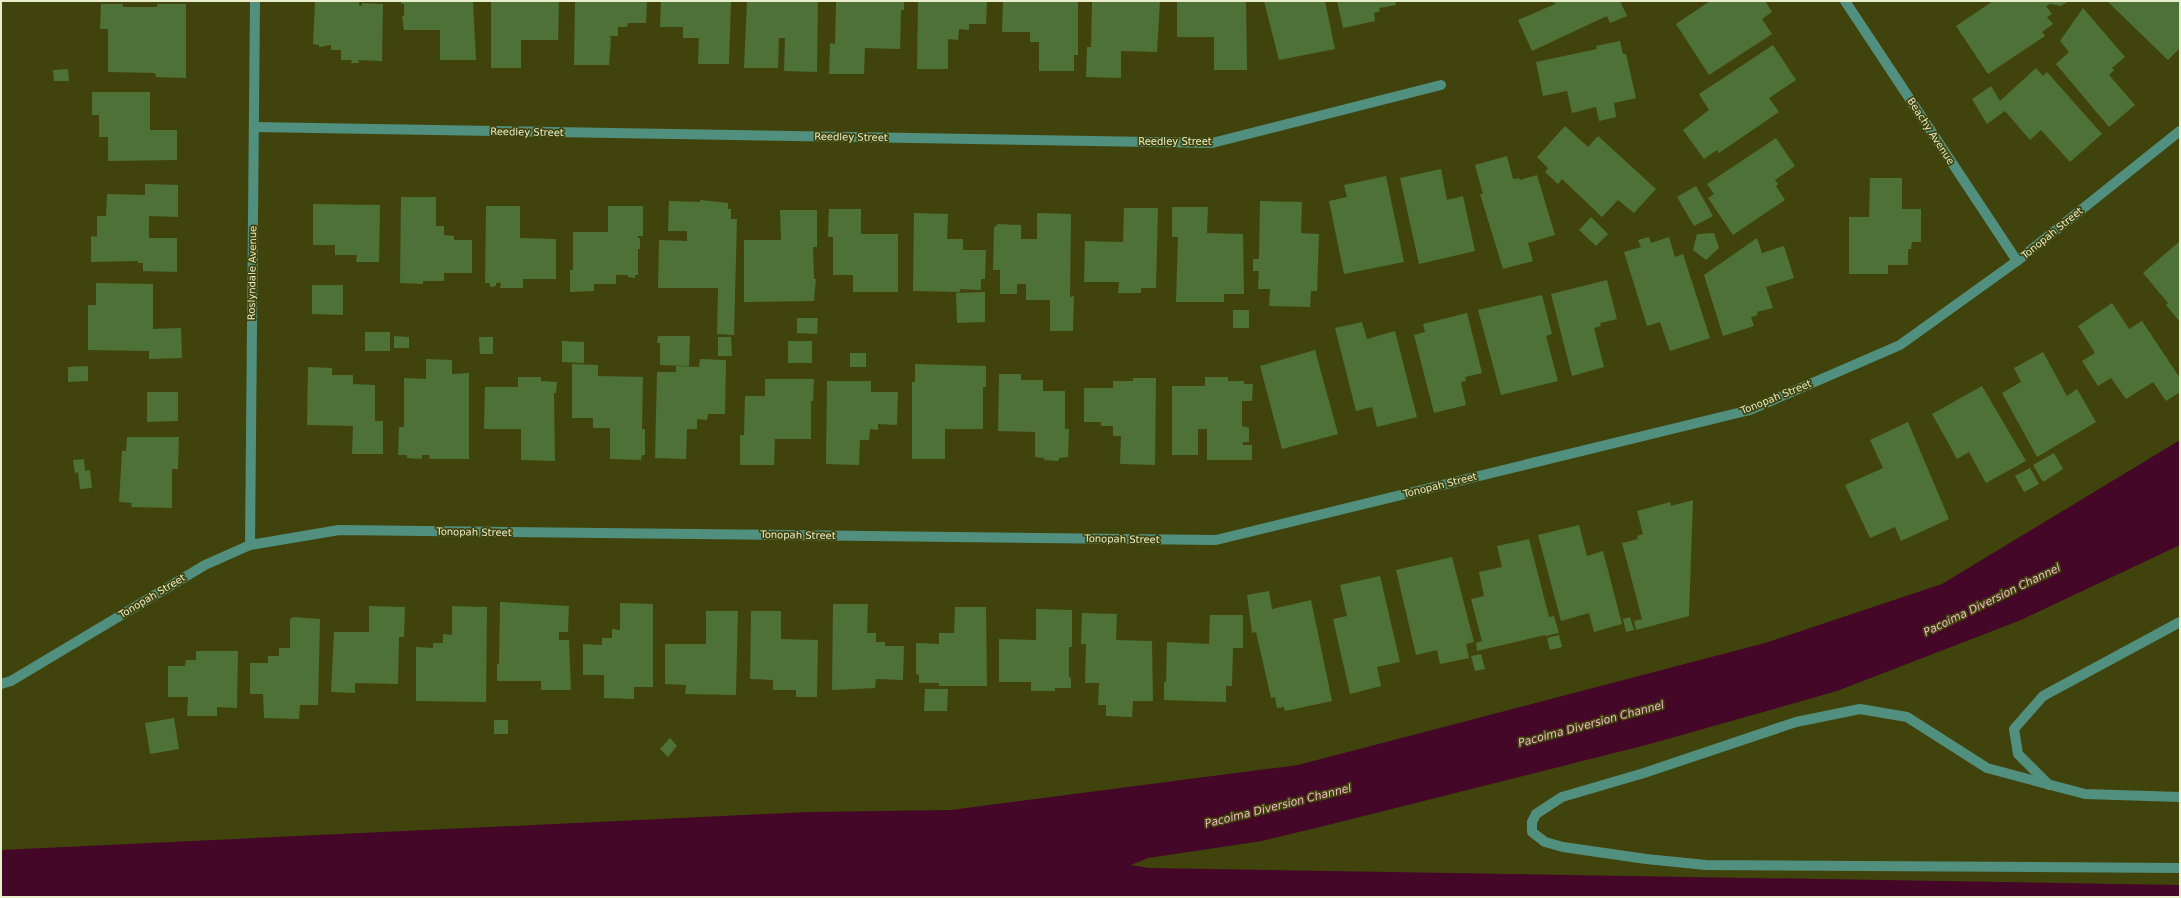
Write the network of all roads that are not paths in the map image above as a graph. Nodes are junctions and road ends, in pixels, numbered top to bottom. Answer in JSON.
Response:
{"nodes":[{"id":1,"x":255,"y":1,"type":"edge"},
{"id":2,"x":1846,"y":1,"type":"edge"},
{"id":3,"x":1441,"y":84,"type":"dead end"},
{"id":4,"x":254,"y":128,"type":"junction"},
{"id":5,"x":2180,"y":131,"type":"edge"},
{"id":6,"x":2017,"y":261,"type":"junction"},
{"id":7,"x":250,"y":545,"type":"junction"},
{"id":8,"x":2180,"y":622,"type":"edge"},
{"id":9,"x":1,"y":684,"type":"edge"},
{"id":10,"x":2048,"y":785,"type":"junction"},
{"id":11,"x":2180,"y":797,"type":"edge"},
{"id":12,"x":2180,"y":868,"type":"edge"}],
"edges":[{"from":1,"to":4,"type":"street","name":"Roslyndale Avenue"},
{"from":2,"to":6,"type":"street","name":"Beachy Avenue"},
{"from":3,"to":4,"type":"street","name":"Reedley Street"},
{"from":4,"to":7,"type":"street","name":"Roslyndale Avenue"},
{"from":5,"to":6,"type":"street","name":"Tonopah Street"},
{"from":6,"to":7,"type":"street","name":"Tonopah Street"},
{"from":7,"to":9,"type":"street","name":"Tonopah Street"},
{"from":8,"to":10,"type":"street"},
{"from":10,"to":11,"type":"street"},
{"from":10,"to":12,"type":"street"}]}
